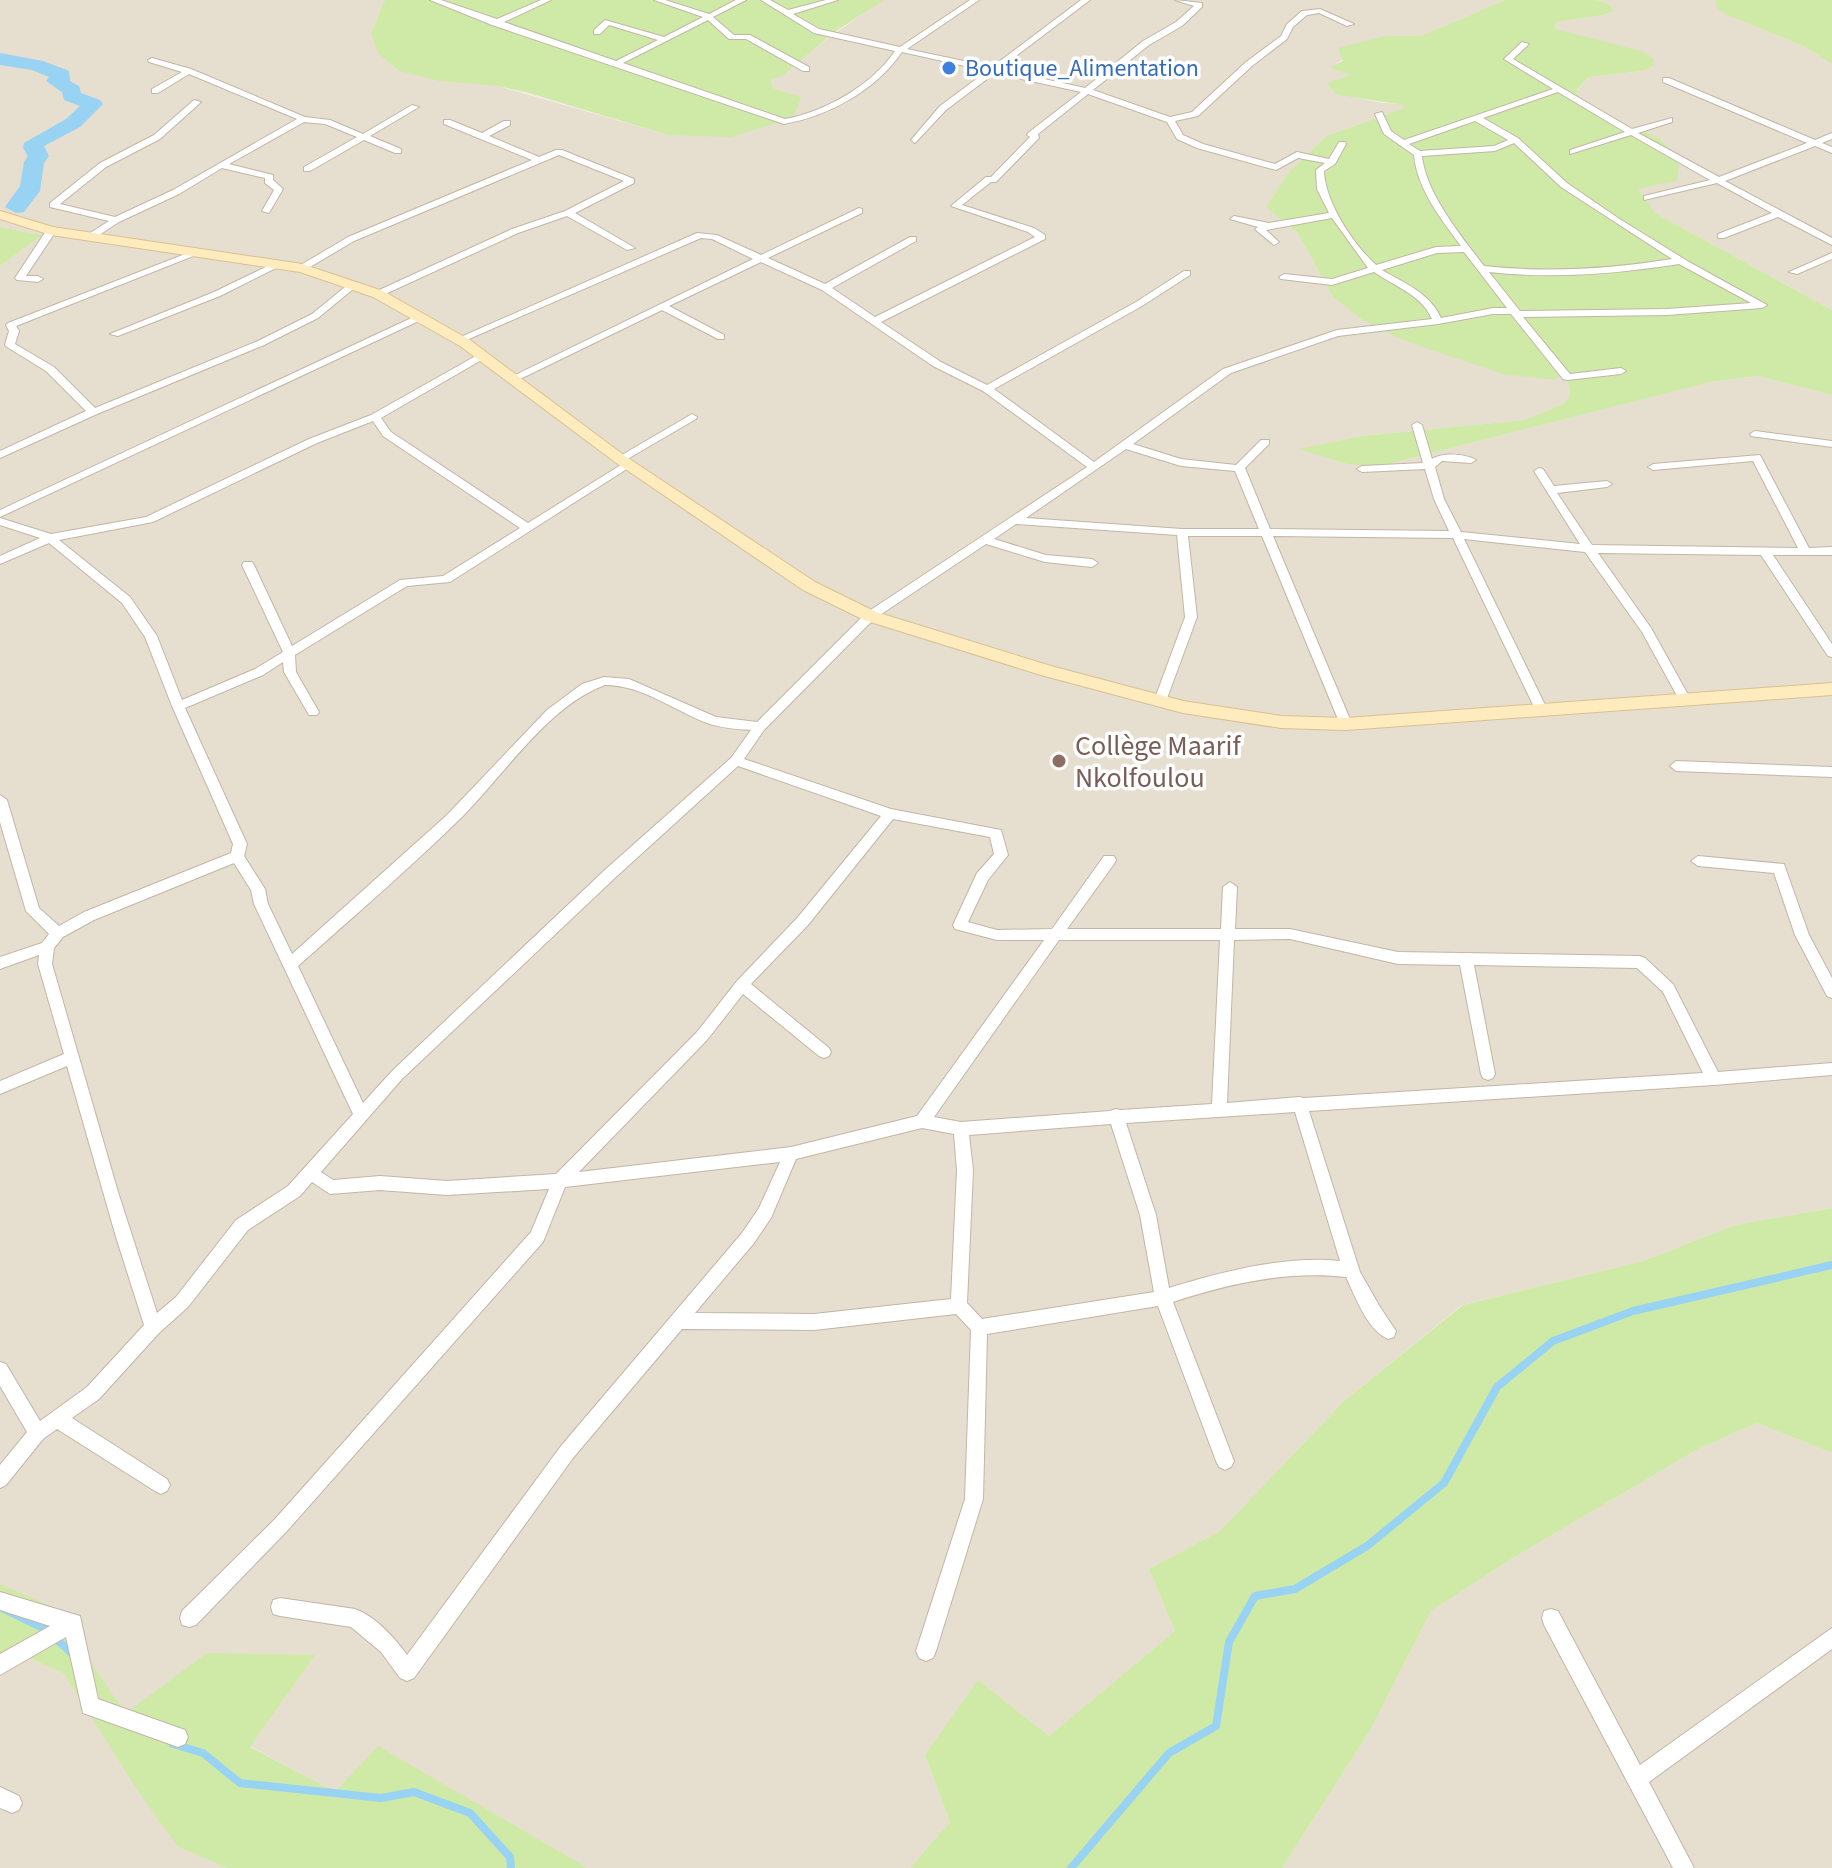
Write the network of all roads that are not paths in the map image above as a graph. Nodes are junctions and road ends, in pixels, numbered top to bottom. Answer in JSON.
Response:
{"nodes":[{"id":1,"x":434,"y":0,"type":"edge"},
{"id":2,"x":547,"y":0,"type":"edge"},
{"id":3,"x":658,"y":0,"type":"edge"},
{"id":4,"x":742,"y":0,"type":"edge"},
{"id":5,"x":765,"y":0,"type":"edge"},
{"id":6,"x":834,"y":0,"type":"edge"},
{"id":7,"x":975,"y":0,"type":"edge"},
{"id":8,"x":1086,"y":0,"type":"edge"},
{"id":9,"x":1179,"y":0,"type":"edge"},
{"id":10,"x":787,"y":13,"type":"junction"},
{"id":11,"x":707,"y":16,"type":"junction"},
{"id":12,"x":495,"y":23,"type":"junction"},
{"id":13,"x":1350,"y":24,"type":"dead end"},
{"id":14,"x":597,"y":32,"type":"dead end"},
{"id":15,"x":664,"y":39,"type":"junction"},
{"id":16,"x":1525,"y":44,"type":"dead end"},
{"id":17,"x":899,"y":51,"type":"junction"},
{"id":18,"x":152,"y":60,"type":"dead end"},
{"id":19,"x":616,"y":64,"type":"junction"},
{"id":20,"x":806,"y":69,"type":"dead end"},
{"id":21,"x":188,"y":71,"type":"junction"},
{"id":22,"x":992,"y":73,"type":"junction"},
{"id":23,"x":1666,"y":80,"type":"dead end"},
{"id":24,"x":1560,"y":89,"type":"junction"},
{"id":25,"x":155,"y":91,"type":"dead end"},
{"id":26,"x":1087,"y":91,"type":"junction"},
{"id":27,"x":197,"y":102,"type":"dead end"},
{"id":28,"x":415,"y":107,"type":"dead end"},
{"id":29,"x":1379,"y":114,"type":"dead end"},
{"id":30,"x":1474,"y":117,"type":"junction"},
{"id":31,"x":303,"y":119,"type":"junction"},
{"id":32,"x":1170,"y":120,"type":"junction"},
{"id":33,"x":1669,"y":120,"type":"dead end"},
{"id":34,"x":447,"y":122,"type":"dead end"},
{"id":35,"x":507,"y":123,"type":"dead end"},
{"id":36,"x":1632,"y":132,"type":"junction"},
{"id":37,"x":482,"y":136,"type":"junction"},
{"id":38,"x":1832,"y":136,"type":"edge"},
{"id":39,"x":357,"y":137,"type":"junction"},
{"id":40,"x":915,"y":140,"type":"dead end"},
{"id":41,"x":1515,"y":140,"type":"junction"},
{"id":42,"x":1403,"y":143,"type":"junction"},
{"id":43,"x":1814,"y":143,"type":"junction"},
{"id":44,"x":1342,"y":144,"type":"dead end"},
{"id":45,"x":1832,"y":150,"type":"edge"},
{"id":46,"x":398,"y":151,"type":"dead end"},
{"id":47,"x":1573,"y":152,"type":"dead end"},
{"id":48,"x":1418,"y":154,"type":"junction"},
{"id":49,"x":539,"y":160,"type":"junction"},
{"id":50,"x":1332,"y":162,"type":"junction"},
{"id":51,"x":221,"y":165,"type":"junction"},
{"id":52,"x":307,"y":169,"type":"dead end"},
{"id":53,"x":1719,"y":180,"type":"junction"},
{"id":54,"x":1647,"y":198,"type":"dead end"},
{"id":55,"x":266,"y":211,"type":"dead end"},
{"id":56,"x":859,"y":211,"type":"dead end"},
{"id":57,"x":568,"y":213,"type":"junction"},
{"id":58,"x":1777,"y":214,"type":"junction"},
{"id":59,"x":1336,"y":215,"type":"junction"},
{"id":60,"x":7,"y":218,"type":"edge"},
{"id":61,"x":1234,"y":219,"type":"dead end"},
{"id":62,"x":116,"y":220,"type":"junction"},
{"id":63,"x":1269,"y":226,"type":"junction"},
{"id":64,"x":51,"y":231,"type":"junction"},
{"id":65,"x":1721,"y":236,"type":"dead end"},
{"id":66,"x":90,"y":237,"type":"junction"},
{"id":67,"x":913,"y":239,"type":"dead end"},
{"id":68,"x":1274,"y":242,"type":"dead end"},
{"id":69,"x":1832,"y":242,"type":"edge"},
{"id":70,"x":630,"y":248,"type":"dead end"},
{"id":71,"x":1468,"y":249,"type":"junction"},
{"id":72,"x":201,"y":251,"type":"junction"},
{"id":73,"x":1832,"y":256,"type":"edge"},
{"id":74,"x":761,"y":258,"type":"junction"},
{"id":75,"x":1680,"y":261,"type":"junction"},
{"id":76,"x":279,"y":264,"type":"junction"},
{"id":77,"x":1373,"y":267,"type":"junction"},
{"id":78,"x":302,"y":268,"type":"junction"},
{"id":79,"x":1483,"y":269,"type":"junction"},
{"id":80,"x":1794,"y":272,"type":"dead end"},
{"id":81,"x":1187,"y":273,"type":"dead end"},
{"id":82,"x":1284,"y":277,"type":"dead end"},
{"id":83,"x":38,"y":279,"type":"dead end"},
{"id":84,"x":353,"y":285,"type":"junction"},
{"id":85,"x":825,"y":288,"type":"junction"},
{"id":86,"x":378,"y":294,"type":"junction"},
{"id":87,"x":663,"y":307,"type":"junction"},
{"id":88,"x":1516,"y":313,"type":"junction"},
{"id":89,"x":420,"y":317,"type":"junction"},
{"id":90,"x":875,"y":321,"type":"junction"},
{"id":91,"x":1438,"y":321,"type":"junction"},
{"id":92,"x":115,"y":334,"type":"dead end"},
{"id":93,"x":721,"y":337,"type":"dead end"},
{"id":94,"x":459,"y":340,"type":"junction"},
{"id":95,"x":481,"y":356,"type":"junction"},
{"id":96,"x":1621,"y":371,"type":"dead end"},
{"id":97,"x":512,"y":379,"type":"junction"},
{"id":98,"x":987,"y":389,"type":"junction"},
{"id":99,"x":93,"y":412,"type":"junction"},
{"id":100,"x":375,"y":417,"type":"junction"},
{"id":101,"x":692,"y":417,"type":"dead end"},
{"id":102,"x":1417,"y":425,"type":"dead end"},
{"id":103,"x":1755,"y":434,"type":"dead end"},
{"id":104,"x":1265,"y":442,"type":"dead end"},
{"id":105,"x":1832,"y":444,"type":"edge"},
{"id":106,"x":1126,"y":445,"type":"junction"},
{"id":107,"x":0,"y":455,"type":"edge"},
{"id":108,"x":1471,"y":460,"type":"dead end"},
{"id":109,"x":624,"y":462,"type":"junction"},
{"id":110,"x":1430,"y":466,"type":"junction"},
{"id":111,"x":1094,"y":467,"type":"junction"},
{"id":112,"x":1653,"y":467,"type":"dead end"},
{"id":113,"x":1239,"y":468,"type":"junction"},
{"id":114,"x":1362,"y":469,"type":"dead end"},
{"id":115,"x":1539,"y":471,"type":"dead end"},
{"id":116,"x":1607,"y":484,"type":"dead end"},
{"id":117,"x":1551,"y":490,"type":"junction"},
{"id":118,"x":0,"y":514,"type":"edge"},
{"id":119,"x":1012,"y":520,"type":"junction"},
{"id":120,"x":0,"y":521,"type":"edge"},
{"id":121,"x":528,"y":528,"type":"junction"},
{"id":122,"x":1266,"y":531,"type":"junction"},
{"id":123,"x":1182,"y":532,"type":"junction"},
{"id":124,"x":1458,"y":535,"type":"junction"},
{"id":125,"x":50,"y":538,"type":"junction"},
{"id":126,"x":983,"y":539,"type":"junction"},
{"id":127,"x":1589,"y":547,"type":"junction"},
{"id":128,"x":1805,"y":551,"type":"junction"},
{"id":129,"x":1832,"y":551,"type":"edge"},
{"id":130,"x":1765,"y":552,"type":"junction"},
{"id":131,"x":0,"y":560,"type":"edge"},
{"id":132,"x":1092,"y":563,"type":"dead end"},
{"id":133,"x":248,"y":565,"type":"dead end"},
{"id":134,"x":870,"y":616,"type":"junction"},
{"id":135,"x":289,"y":653,"type":"junction"},
{"id":136,"x":1832,"y":653,"type":"edge"},
{"id":137,"x":1832,"y":689,"type":"edge"},
{"id":138,"x":1685,"y":700,"type":"junction"},
{"id":139,"x":1160,"y":701,"type":"junction"},
{"id":140,"x":178,"y":706,"type":"junction"},
{"id":141,"x":1541,"y":709,"type":"junction"},
{"id":142,"x":313,"y":712,"type":"dead end"},
{"id":143,"x":1346,"y":724,"type":"junction"},
{"id":144,"x":760,"y":727,"type":"junction"},
{"id":145,"x":736,"y":761,"type":"junction"},
{"id":146,"x":1676,"y":766,"type":"dead end"},
{"id":147,"x":1832,"y":772,"type":"edge"},
{"id":148,"x":0,"y":800,"type":"edge"},
{"id":149,"x":890,"y":814,"type":"junction"},
{"id":150,"x":237,"y":856,"type":"junction"},
{"id":151,"x":1109,"y":860,"type":"dead end"},
{"id":152,"x":1698,"y":861,"type":"dead end"},
{"id":153,"x":1230,"y":887,"type":"dead end"},
{"id":154,"x":58,"y":933,"type":"junction"},
{"id":155,"x":1057,"y":935,"type":"junction"},
{"id":156,"x":1226,"y":935,"type":"junction"},
{"id":157,"x":47,"y":947,"type":"junction"},
{"id":158,"x":1466,"y":959,"type":"junction"},
{"id":159,"x":0,"y":963,"type":"edge"},
{"id":160,"x":289,"y":965,"type":"junction"},
{"id":161,"x":742,"y":985,"type":"junction"},
{"id":162,"x":1832,"y":992,"type":"edge"},
{"id":163,"x":824,"y":1052,"type":"dead end"},
{"id":164,"x":72,"y":1057,"type":"junction"},
{"id":165,"x":1832,"y":1069,"type":"edge"},
{"id":166,"x":1488,"y":1074,"type":"dead end"},
{"id":167,"x":1714,"y":1079,"type":"junction"},
{"id":168,"x":0,"y":1088,"type":"edge"},
{"id":169,"x":1299,"y":1103,"type":"junction"},
{"id":170,"x":1219,"y":1108,"type":"junction"},
{"id":171,"x":361,"y":1114,"type":"junction"},
{"id":172,"x":1116,"y":1115,"type":"junction"},
{"id":173,"x":922,"y":1121,"type":"junction"},
{"id":174,"x":961,"y":1129,"type":"junction"},
{"id":175,"x":791,"y":1154,"type":"junction"},
{"id":176,"x":311,"y":1173,"type":"junction"},
{"id":177,"x":560,"y":1181,"type":"junction"},
{"id":178,"x":1352,"y":1270,"type":"junction"},
{"id":179,"x":1163,"y":1298,"type":"junction"},
{"id":180,"x":959,"y":1306,"type":"junction"},
{"id":181,"x":681,"y":1321,"type":"junction"},
{"id":182,"x":153,"y":1327,"type":"junction"},
{"id":183,"x":979,"y":1327,"type":"junction"},
{"id":184,"x":1388,"y":1331,"type":"dead end"},
{"id":185,"x":0,"y":1370,"type":"edge"},
{"id":186,"x":57,"y":1419,"type":"junction"},
{"id":187,"x":37,"y":1433,"type":"junction"},
{"id":188,"x":1225,"y":1461,"type":"dead end"},
{"id":189,"x":0,"y":1479,"type":"edge"},
{"id":190,"x":161,"y":1485,"type":"dead end"},
{"id":191,"x":0,"y":1601,"type":"edge"},
{"id":192,"x":280,"y":1607,"type":"dead end"},
{"id":193,"x":189,"y":1618,"type":"dead end"},
{"id":194,"x":1551,"y":1618,"type":"dead end"},
{"id":195,"x":73,"y":1623,"type":"junction"},
{"id":196,"x":1832,"y":1637,"type":"edge"},
{"id":197,"x":926,"y":1651,"type":"dead end"},
{"id":198,"x":0,"y":1665,"type":"edge"},
{"id":199,"x":178,"y":1737,"type":"dead end"},
{"id":200,"x":1637,"y":1779,"type":"junction"},
{"id":201,"x":1684,"y":1868,"type":"edge"}],
"edges":[{"from":1,"to":12,"type":"street"},
{"from":2,"to":12,"type":"street"},
{"from":3,"to":11,"type":"street"},
{"from":4,"to":11,"type":"street"},
{"from":5,"to":10,"type":"street"},
{"from":6,"to":10,"type":"street"},
{"from":7,"to":17,"type":"street"},
{"from":8,"to":22,"type":"street"},
{"from":9,"to":26,"type":"street"},
{"from":10,"to":17,"type":"street"},
{"from":11,"to":15,"type":"street"},
{"from":11,"to":20,"type":"street"},
{"from":12,"to":19,"type":"street"},
{"from":13,"to":32,"type":"street"},
{"from":14,"to":15,"type":"street"},
{"from":15,"to":19,"type":"street"},
{"from":16,"to":24,"type":"street"},
{"from":17,"to":19,"type":"street"},
{"from":17,"to":22,"type":"street"},
{"from":18,"to":21,"type":"street"},
{"from":21,"to":25,"type":"street"},
{"from":21,"to":31,"type":"street"},
{"from":22,"to":26,"type":"street"},
{"from":22,"to":40,"type":"street"},
{"from":23,"to":43,"type":"street"},
{"from":24,"to":30,"type":"street"},
{"from":24,"to":36,"type":"street"},
{"from":26,"to":32,"type":"street"},
{"from":26,"to":90,"type":"street"},
{"from":27,"to":62,"type":"street"},
{"from":28,"to":39,"type":"street"},
{"from":29,"to":42,"type":"street"},
{"from":30,"to":41,"type":"street"},
{"from":30,"to":42,"type":"street"},
{"from":31,"to":39,"type":"street"},
{"from":31,"to":51,"type":"street"},
{"from":32,"to":50,"type":"street"},
{"from":33,"to":36,"type":"street"},
{"from":34,"to":37,"type":"street"},
{"from":35,"to":37,"type":"street"},
{"from":36,"to":47,"type":"street"},
{"from":36,"to":53,"type":"street"},
{"from":37,"to":49,"type":"street"},
{"from":38,"to":43,"type":"street"},
{"from":39,"to":46,"type":"street"},
{"from":39,"to":52,"type":"street"},
{"from":41,"to":48,"type":"street"},
{"from":41,"to":75,"type":"street"},
{"from":42,"to":48,"type":"street"},
{"from":43,"to":45,"type":"street"},
{"from":43,"to":53,"type":"street"},
{"from":44,"to":50,"type":"street"},
{"from":48,"to":71,"type":"street"},
{"from":49,"to":57,"type":"street"},
{"from":49,"to":78,"type":"street"},
{"from":50,"to":59,"type":"street"},
{"from":51,"to":55,"type":"street"},
{"from":51,"to":62,"type":"street"},
{"from":53,"to":54,"type":"street"},
{"from":53,"to":58,"type":"street"},
{"from":56,"to":74,"type":"street"},
{"from":57,"to":70,"type":"street"},
{"from":57,"to":86,"type":"street"},
{"from":58,"to":65,"type":"street"},
{"from":58,"to":69,"type":"street"},
{"from":59,"to":63,"type":"street"},
{"from":59,"to":77,"type":"street"},
{"from":60,"to":64,"type":"street"},
{"from":61,"to":63,"type":"street"},
{"from":62,"to":66,"type":"street"},
{"from":63,"to":68,"type":"street"},
{"from":64,"to":66,"type":"street"},
{"from":64,"to":83,"type":"street"},
{"from":66,"to":72,"type":"street"},
{"from":67,"to":85,"type":"street"},
{"from":71,"to":77,"type":"street"},
{"from":71,"to":79,"type":"street"},
{"from":72,"to":76,"type":"street"},
{"from":72,"to":99,"type":"street"},
{"from":73,"to":80,"type":"street"},
{"from":74,"to":85,"type":"street"},
{"from":74,"to":87,"type":"street"},
{"from":74,"to":94,"type":"street"},
{"from":75,"to":79,"type":"street"},
{"from":75,"to":88,"type":"street"},
{"from":76,"to":78,"type":"street"},
{"from":76,"to":92,"type":"street"},
{"from":77,"to":82,"type":"street"},
{"from":77,"to":91,"type":"street"},
{"from":78,"to":84,"type":"street"},
{"from":79,"to":88,"type":"street"},
{"from":81,"to":98,"type":"street"},
{"from":84,"to":86,"type":"street"},
{"from":84,"to":99,"type":"street"},
{"from":85,"to":90,"type":"street"},
{"from":86,"to":89,"type":"street"},
{"from":87,"to":93,"type":"street"},
{"from":87,"to":97,"type":"street"},
{"from":88,"to":91,"type":"street"},
{"from":88,"to":96,"type":"street"},
{"from":89,"to":94,"type":"street"},
{"from":89,"to":118,"type":"street"},
{"from":90,"to":98,"type":"street"},
{"from":91,"to":106,"type":"street"},
{"from":94,"to":95,"type":"street"},
{"from":95,"to":97,"type":"street"},
{"from":95,"to":100,"type":"street"},
{"from":97,"to":109,"type":"street"},
{"from":98,"to":111,"type":"street"},
{"from":99,"to":107,"type":"street"},
{"from":100,"to":121,"type":"street"},
{"from":100,"to":125,"type":"street"},
{"from":101,"to":109,"type":"street"},
{"from":102,"to":110,"type":"street"},
{"from":103,"to":105,"type":"street"},
{"from":104,"to":113,"type":"street"},
{"from":106,"to":111,"type":"street"},
{"from":106,"to":113,"type":"street"},
{"from":108,"to":110,"type":"street"},
{"from":109,"to":121,"type":"street"},
{"from":109,"to":134,"type":"street"},
{"from":110,"to":114,"type":"street"},
{"from":110,"to":124,"type":"street"},
{"from":111,"to":119,"type":"street"},
{"from":112,"to":128,"type":"street"},
{"from":113,"to":122,"type":"street"},
{"from":115,"to":117,"type":"street"},
{"from":116,"to":117,"type":"street"},
{"from":117,"to":127,"type":"street"},
{"from":119,"to":123,"type":"street"},
{"from":119,"to":126,"type":"street"},
{"from":120,"to":125,"type":"street"},
{"from":121,"to":135,"type":"street"},
{"from":122,"to":123,"type":"street"},
{"from":122,"to":124,"type":"street"},
{"from":122,"to":143,"type":"street"},
{"from":123,"to":139,"type":"street"},
{"from":124,"to":127,"type":"street"},
{"from":124,"to":141,"type":"street"},
{"from":125,"to":131,"type":"street"},
{"from":125,"to":140,"type":"street"},
{"from":126,"to":132,"type":"street"},
{"from":126,"to":134,"type":"street"},
{"from":127,"to":130,"type":"street"},
{"from":127,"to":138,"type":"street"},
{"from":128,"to":129,"type":"street"},
{"from":128,"to":130,"type":"street"},
{"from":130,"to":136,"type":"street"},
{"from":133,"to":135,"type":"street"},
{"from":134,"to":139,"type":"street"},
{"from":134,"to":144,"type":"street"},
{"from":135,"to":140,"type":"street"},
{"from":135,"to":142,"type":"street"},
{"from":137,"to":138,"type":"street"},
{"from":138,"to":141,"type":"street"},
{"from":139,"to":143,"type":"street"},
{"from":140,"to":150,"type":"street"},
{"from":141,"to":143,"type":"street"},
{"from":144,"to":145,"type":"street"},
{"from":144,"to":160,"type":"street"},
{"from":145,"to":149,"type":"street"},
{"from":145,"to":171,"type":"street"},
{"from":146,"to":147,"type":"street"},
{"from":148,"to":154,"type":"street"},
{"from":149,"to":155,"type":"street"},
{"from":149,"to":161,"type":"street"},
{"from":150,"to":154,"type":"street"},
{"from":150,"to":160,"type":"street"},
{"from":151,"to":155,"type":"street"},
{"from":152,"to":162,"type":"street"},
{"from":153,"to":156,"type":"street"},
{"from":154,"to":157,"type":"street"},
{"from":155,"to":156,"type":"street"},
{"from":155,"to":173,"type":"street"},
{"from":156,"to":158,"type":"street"},
{"from":156,"to":170,"type":"street"},
{"from":157,"to":159,"type":"street"},
{"from":157,"to":164,"type":"street"},
{"from":158,"to":166,"type":"street"},
{"from":158,"to":167,"type":"street"},
{"from":160,"to":171,"type":"street"},
{"from":161,"to":163,"type":"street"},
{"from":161,"to":177,"type":"street"},
{"from":164,"to":168,"type":"street"},
{"from":164,"to":182,"type":"street"},
{"from":165,"to":167,"type":"street"},
{"from":167,"to":169,"type":"street"},
{"from":169,"to":170,"type":"street"},
{"from":169,"to":178,"type":"street"},
{"from":170,"to":172,"type":"street"},
{"from":171,"to":176,"type":"street"},
{"from":172,"to":174,"type":"street"},
{"from":172,"to":179,"type":"street"},
{"from":173,"to":174,"type":"street"},
{"from":173,"to":175,"type":"street"},
{"from":174,"to":180,"type":"street"},
{"from":175,"to":177,"type":"street"},
{"from":175,"to":181,"type":"street"},
{"from":176,"to":177,"type":"street"},
{"from":176,"to":182,"type":"street"},
{"from":177,"to":193,"type":"street"},
{"from":178,"to":179,"type":"street"},
{"from":178,"to":184,"type":"street"},
{"from":179,"to":183,"type":"street"},
{"from":179,"to":188,"type":"street"},
{"from":180,"to":181,"type":"street"},
{"from":180,"to":183,"type":"street"},
{"from":181,"to":192,"type":"street"},
{"from":182,"to":186,"type":"street"},
{"from":183,"to":197,"type":"street"},
{"from":185,"to":187,"type":"street"},
{"from":186,"to":187,"type":"street"},
{"from":186,"to":190,"type":"street"},
{"from":187,"to":189,"type":"street"},
{"from":191,"to":195,"type":"street"},
{"from":194,"to":200,"type":"street"},
{"from":195,"to":198,"type":"street"},
{"from":195,"to":199,"type":"street"},
{"from":196,"to":200,"type":"street"},
{"from":200,"to":201,"type":"street"}]}
